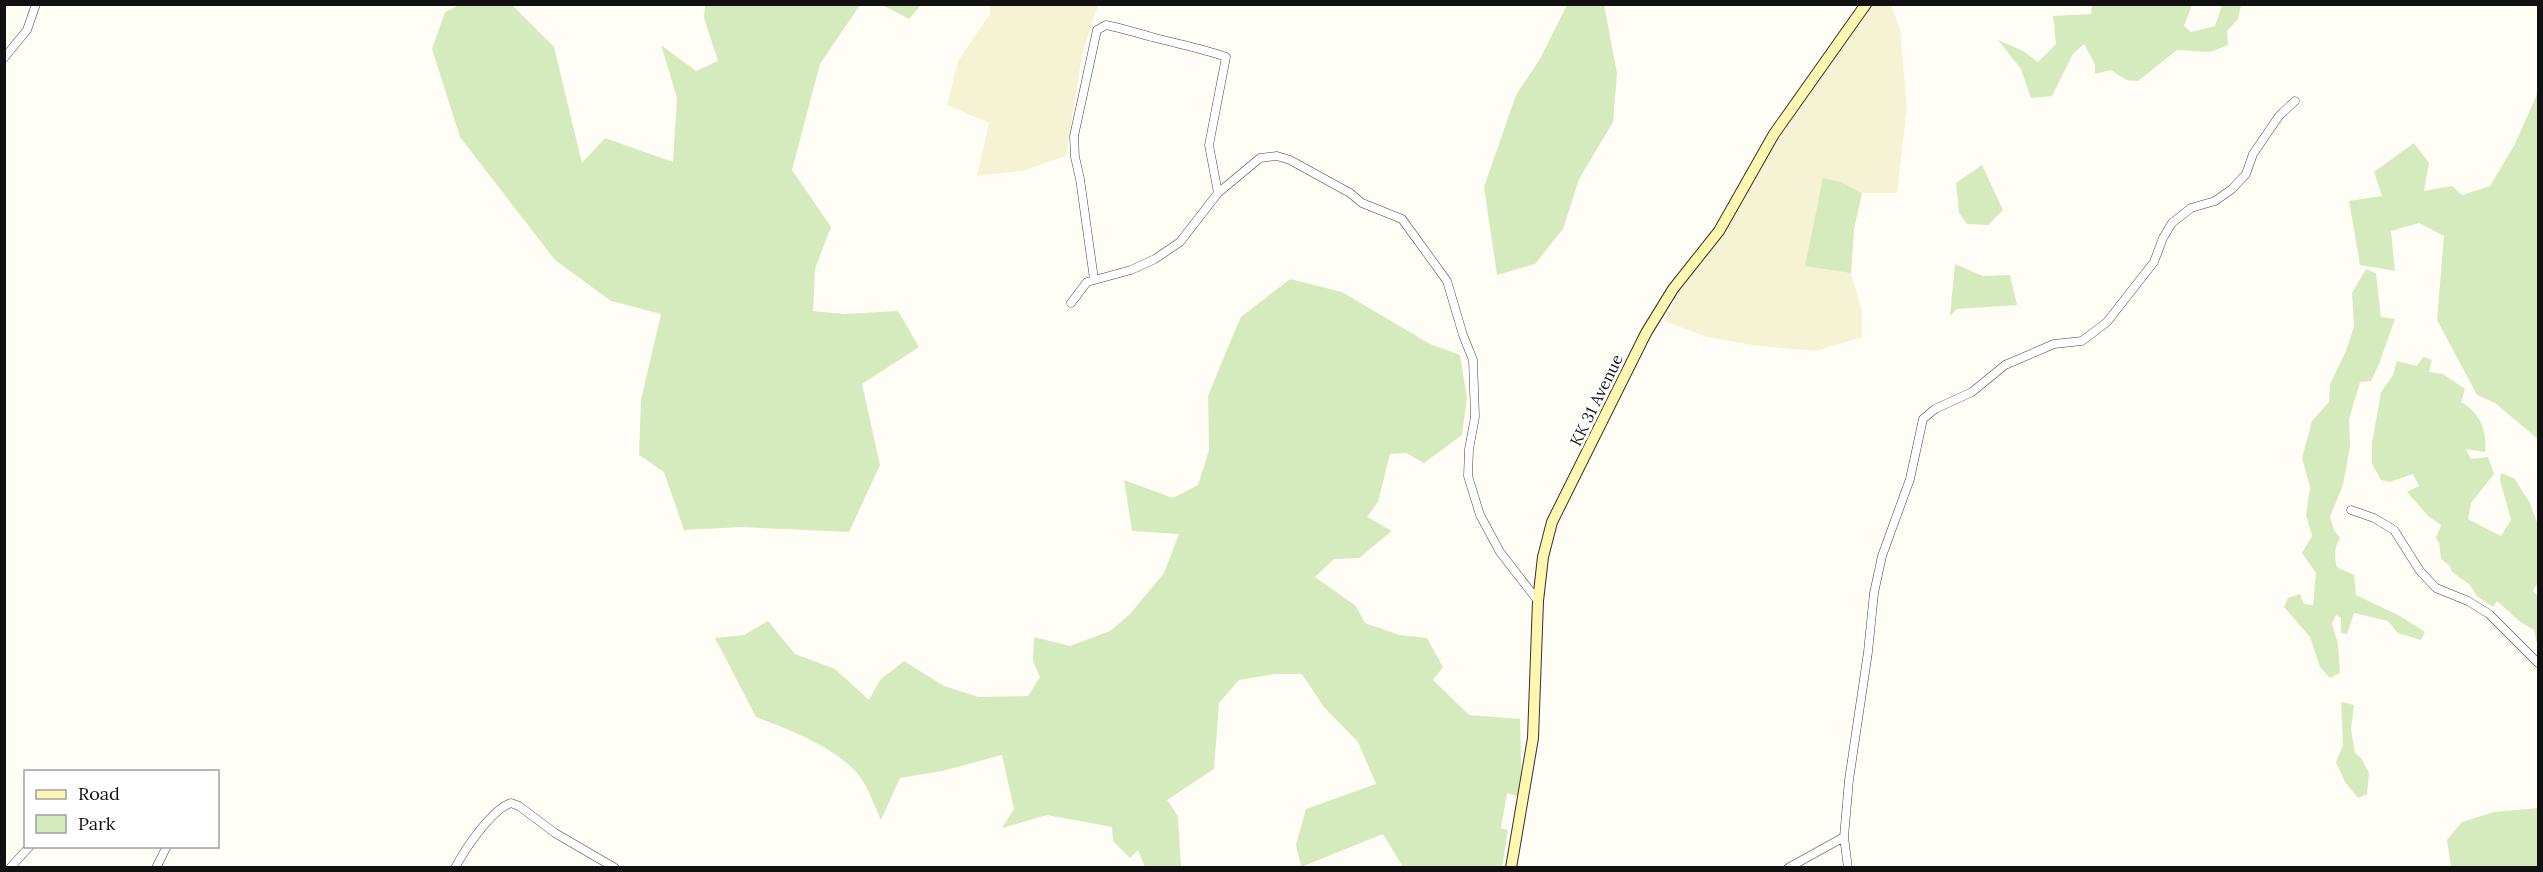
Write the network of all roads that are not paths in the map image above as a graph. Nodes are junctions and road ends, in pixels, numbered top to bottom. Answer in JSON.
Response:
{"nodes":[{"id":1,"x":36,"y":4,"type":"edge"},
{"id":2,"x":1866,"y":4,"type":"edge"},
{"id":3,"x":4,"y":58,"type":"edge"},
{"id":4,"x":2295,"y":101,"type":"dead end"},
{"id":5,"x":1218,"y":193,"type":"junction"},
{"id":6,"x":1094,"y":279,"type":"junction"},
{"id":7,"x":1071,"y":303,"type":"dead end"},
{"id":8,"x":2351,"y":510,"type":"dead end"},
{"id":9,"x":1538,"y":602,"type":"junction"},
{"id":10,"x":2538,"y":663,"type":"edge"},
{"id":11,"x":1844,"y":837,"type":"junction"},
{"id":12,"x":28,"y":848,"type":"edge"},
{"id":13,"x":166,"y":848,"type":"edge"},
{"id":14,"x":10,"y":867,"type":"edge"},
{"id":15,"x":156,"y":867,"type":"edge"},
{"id":16,"x":455,"y":867,"type":"edge"},
{"id":17,"x":615,"y":867,"type":"edge"},
{"id":18,"x":1510,"y":867,"type":"edge"},
{"id":19,"x":1788,"y":867,"type":"edge"},
{"id":20,"x":1848,"y":867,"type":"edge"}],
"edges":[{"from":1,"to":3,"type":"street"},
{"from":2,"to":9,"type":"main road","name":"KK 31 Avenue"},
{"from":4,"to":11,"type":"street"},
{"from":5,"to":6,"type":"street"},
{"from":5,"to":6,"type":"street"},
{"from":5,"to":9,"type":"street"},
{"from":6,"to":7,"type":"street"},
{"from":8,"to":10,"type":"street"},
{"from":9,"to":18,"type":"main road","name":"KK 31 Avenue"},
{"from":11,"to":19,"type":"street"},
{"from":11,"to":20,"type":"street"},
{"from":12,"to":14,"type":"street"},
{"from":13,"to":15,"type":"street"},
{"from":16,"to":17,"type":"street"}]}
